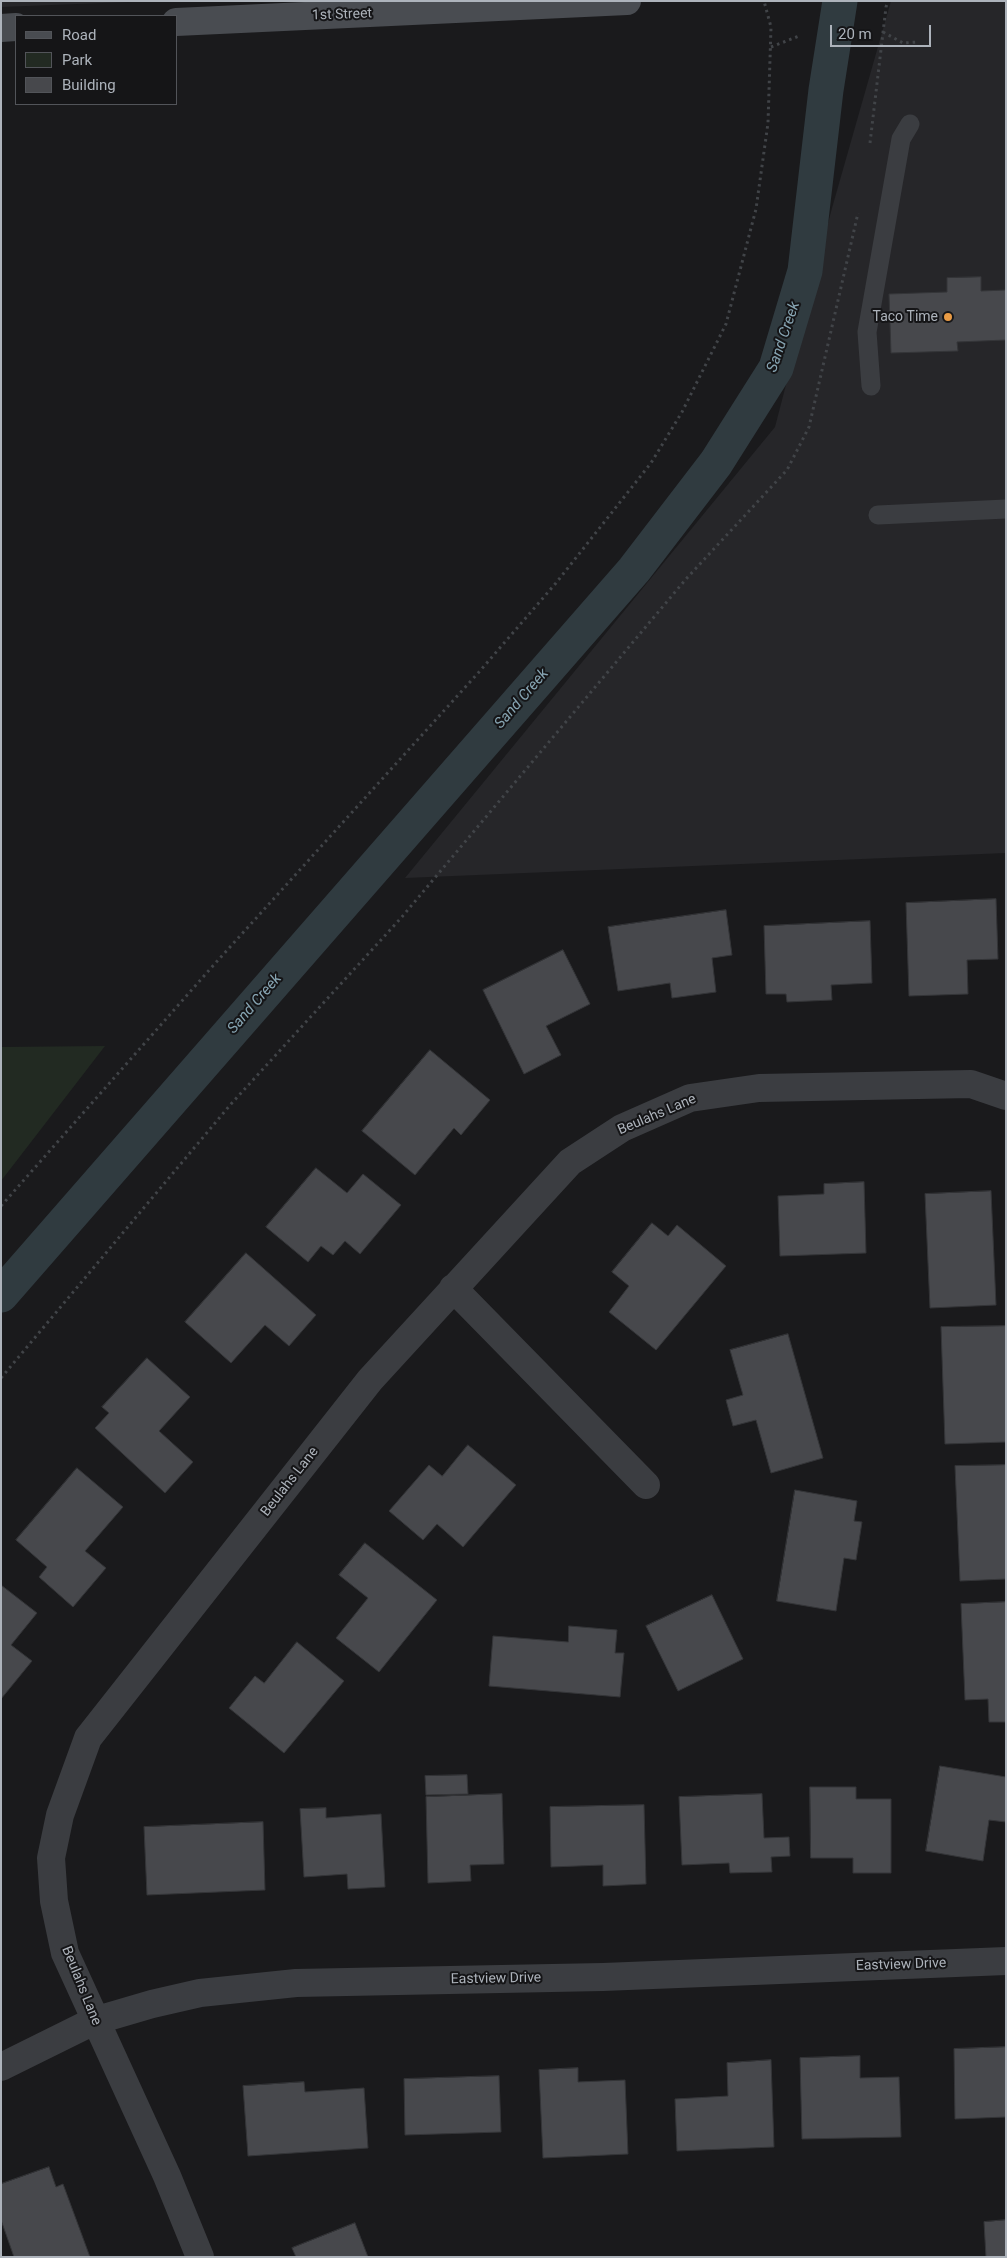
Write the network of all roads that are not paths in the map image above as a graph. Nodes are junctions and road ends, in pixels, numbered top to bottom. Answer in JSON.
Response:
{"nodes":[{"id":1,"x":627,"y":1,"type":"edge"},
{"id":2,"x":538,"y":4,"type":"edge"},
{"id":3,"x":178,"y":22,"type":"edge"},
{"id":4,"x":15,"y":27,"type":"edge"},
{"id":5,"x":1,"y":28,"type":"edge"},
{"id":6,"x":910,"y":124,"type":"dead end"},
{"id":7,"x":871,"y":386,"type":"dead end"},
{"id":8,"x":1006,"y":509,"type":"edge"},
{"id":9,"x":878,"y":515,"type":"dead end"},
{"id":10,"x":1006,"y":1096,"type":"edge"},
{"id":11,"x":453,"y":1288,"type":"junction"},
{"id":12,"x":646,"y":1485,"type":"dead end"},
{"id":13,"x":1006,"y":1961,"type":"edge"},
{"id":14,"x":94,"y":2021,"type":"junction"},
{"id":15,"x":1,"y":2067,"type":"edge"},
{"id":16,"x":200,"y":2257,"type":"edge"}],
"edges":[{"from":1,"to":2,"type":"main road","name":"1st Street"},
{"from":2,"to":3,"type":"main road","name":"1st Street"},
{"from":4,"to":5,"type":"main road"},
{"from":6,"to":7,"type":"lane"},
{"from":8,"to":9,"type":"lane"},
{"from":10,"to":11,"type":"street","name":"Beulahs Lane"},
{"from":11,"to":12,"type":"street"},
{"from":11,"to":14,"type":"street","name":"Beulahs Lane"},
{"from":13,"to":14,"type":"street","name":"Eastview Drive"},
{"from":14,"to":15,"type":"street","name":"Eastview Drive"},
{"from":14,"to":16,"type":"street","name":"Beulahs Lane"}]}
